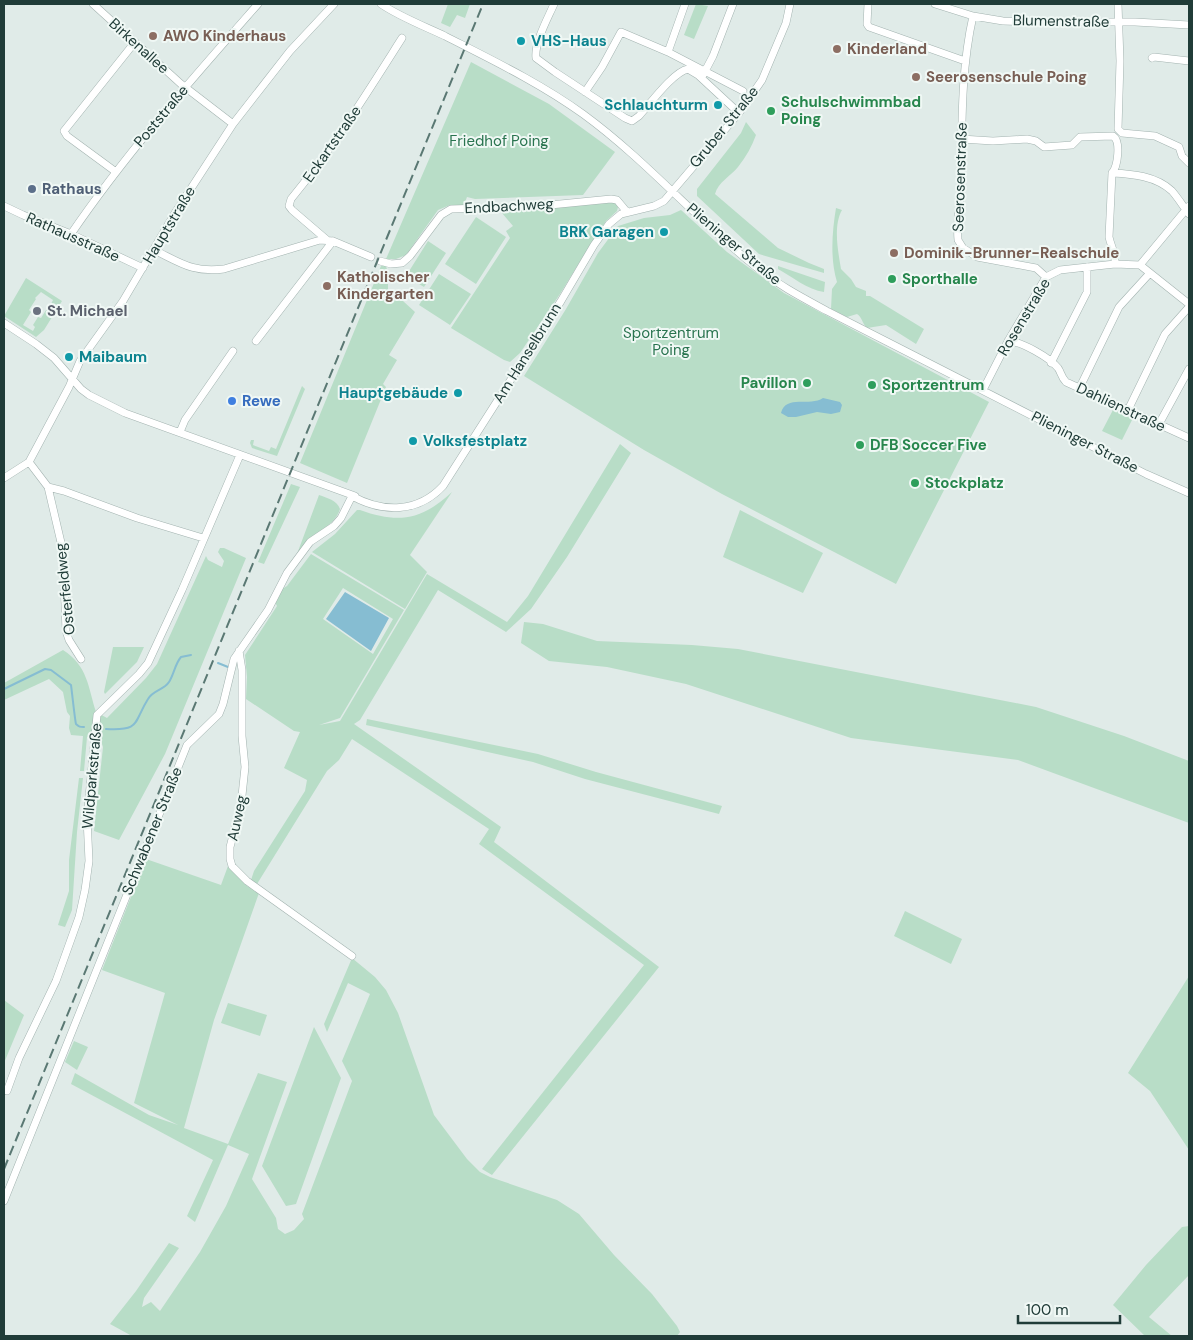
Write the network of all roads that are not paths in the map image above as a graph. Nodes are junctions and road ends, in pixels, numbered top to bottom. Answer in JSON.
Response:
{"nodes":[{"id":1,"x":93,"y":4,"type":"edge"},
{"id":2,"x":258,"y":4,"type":"edge"},
{"id":3,"x":334,"y":4,"type":"edge"},
{"id":4,"x":381,"y":4,"type":"edge"},
{"id":5,"x":554,"y":4,"type":"edge"},
{"id":6,"x":684,"y":4,"type":"edge"},
{"id":7,"x":733,"y":4,"type":"edge"},
{"id":8,"x":790,"y":4,"type":"edge"},
{"id":9,"x":868,"y":4,"type":"edge"},
{"id":10,"x":935,"y":4,"type":"edge"},
{"id":11,"x":1118,"y":4,"type":"edge"},
{"id":12,"x":973,"y":16,"type":"junction"},
{"id":13,"x":1118,"y":22,"type":"junction"},
{"id":14,"x":1189,"y":25,"type":"edge"},
{"id":15,"x":402,"y":38,"type":"dead end"},
{"id":16,"x":135,"y":42,"type":"junction"},
{"id":17,"x":668,"y":52,"type":"junction"},
{"id":18,"x":1152,"y":58,"type":"dead end"},
{"id":19,"x":965,"y":61,"type":"junction"},
{"id":20,"x":1189,"y":61,"type":"edge"},
{"id":21,"x":705,"y":71,"type":"junction"},
{"id":22,"x":701,"y":78,"type":"junction"},
{"id":23,"x":185,"y":87,"type":"junction"},
{"id":24,"x":743,"y":91,"type":"dead end"},
{"id":25,"x":585,"y":92,"type":"junction"},
{"id":26,"x":739,"y":113,"type":"junction"},
{"id":27,"x":233,"y":124,"type":"junction"},
{"id":28,"x":1118,"y":134,"type":"junction"},
{"id":29,"x":961,"y":139,"type":"junction"},
{"id":30,"x":1189,"y":163,"type":"edge"},
{"id":31,"x":116,"y":172,"type":"junction"},
{"id":32,"x":1112,"y":173,"type":"junction"},
{"id":33,"x":672,"y":191,"type":"junction"},
{"id":34,"x":4,"y":206,"type":"edge"},
{"id":35,"x":1188,"y":209,"type":"edge"},
{"id":36,"x":627,"y":212,"type":"junction"},
{"id":37,"x":71,"y":234,"type":"junction"},
{"id":38,"x":330,"y":240,"type":"junction"},
{"id":39,"x":154,"y":250,"type":"junction"},
{"id":40,"x":371,"y":257,"type":"dead end"},
{"id":41,"x":380,"y":260,"type":"dead end"},
{"id":42,"x":1115,"y":264,"type":"junction"},
{"id":43,"x":1140,"y":265,"type":"junction"},
{"id":44,"x":1086,"y":267,"type":"junction"},
{"id":45,"x":143,"y":268,"type":"junction"},
{"id":46,"x":1150,"y":273,"type":"junction"},
{"id":47,"x":1046,"y":277,"type":"junction"},
{"id":48,"x":1189,"y":306,"type":"edge"},
{"id":49,"x":4,"y":323,"type":"edge"},
{"id":50,"x":256,"y":341,"type":"dead end"},
{"id":51,"x":1008,"y":341,"type":"junction"},
{"id":52,"x":233,"y":351,"type":"dead end"},
{"id":53,"x":1051,"y":363,"type":"junction"},
{"id":54,"x":1189,"y":369,"type":"edge"},
{"id":55,"x":72,"y":378,"type":"junction"},
{"id":56,"x":1080,"y":387,"type":"junction"},
{"id":57,"x":983,"y":390,"type":"junction"},
{"id":58,"x":1128,"y":410,"type":"junction"},
{"id":59,"x":1159,"y":424,"type":"junction"},
{"id":60,"x":180,"y":432,"type":"junction"},
{"id":61,"x":1189,"y":438,"type":"edge"},
{"id":62,"x":240,"y":455,"type":"junction"},
{"id":63,"x":29,"y":462,"type":"junction"},
{"id":64,"x":4,"y":478,"type":"edge"},
{"id":65,"x":48,"y":487,"type":"junction"},
{"id":66,"x":1189,"y":493,"type":"edge"},
{"id":67,"x":352,"y":496,"type":"junction"},
{"id":68,"x":203,"y":538,"type":"junction"},
{"id":69,"x":239,"y":651,"type":"junction"},
{"id":70,"x":81,"y":659,"type":"dead end"},
{"id":71,"x":352,"y":956,"type":"dead end"},
{"id":72,"x":7,"y":1091,"type":"dead end"},
{"id":73,"x":4,"y":1201,"type":"edge"}],
"edges":[{"from":1,"to":16,"type":"street","name":"Birkenallee"},
{"from":2,"to":23,"type":"street","name":"Poststraße"},
{"from":3,"to":27,"type":"street","name":"Hauptstraße"},
{"from":4,"to":33,"type":"street","name":"Plieninger Straße"},
{"from":5,"to":25,"type":"street"},
{"from":6,"to":17,"type":"street"},
{"from":7,"to":21,"type":"street"},
{"from":8,"to":26,"type":"street","name":"Gruber Straße"},
{"from":9,"to":19,"type":"street"},
{"from":10,"to":12,"type":"street","name":"Blumenstraße"},
{"from":11,"to":13,"type":"street"},
{"from":12,"to":13,"type":"street","name":"Blumenstraße"},
{"from":12,"to":19,"type":"street","name":"Seerosenstraße"},
{"from":13,"to":14,"type":"street","name":"Blumenstraße"},
{"from":13,"to":28,"type":"street"},
{"from":15,"to":38,"type":"street","name":"Eckartstraße"},
{"from":16,"to":23,"type":"street","name":"Birkenallee"},
{"from":16,"to":31,"type":"street"},
{"from":17,"to":21,"type":"street"},
{"from":17,"to":25,"type":"street"},
{"from":18,"to":20,"type":"street"},
{"from":19,"to":29,"type":"street","name":"Seerosenstraße"},
{"from":21,"to":22,"type":"street"},
{"from":21,"to":24,"type":"street"},
{"from":22,"to":25,"type":"street"},
{"from":22,"to":26,"type":"street"},
{"from":23,"to":27,"type":"street","name":"Birkenallee"},
{"from":23,"to":31,"type":"street","name":"Poststraße"},
{"from":26,"to":33,"type":"street","name":"Gruber Straße"},
{"from":27,"to":39,"type":"street","name":"Hauptstraße"},
{"from":28,"to":29,"type":"street"},
{"from":28,"to":30,"type":"street"},
{"from":28,"to":32,"type":"street"},
{"from":29,"to":47,"type":"street","name":"Seerosenstraße"},
{"from":31,"to":37,"type":"street","name":"Poststraße"},
{"from":32,"to":35,"type":"street"},
{"from":32,"to":42,"type":"street"},
{"from":33,"to":36,"type":"street","name":"Am Hanselbrunn"},
{"from":33,"to":57,"type":"street","name":"Plieninger Straße"},
{"from":34,"to":37,"type":"street","name":"Rathausstraße"},
{"from":35,"to":43,"type":"street"},
{"from":36,"to":41,"type":"street","name":"Endbachweg"},
{"from":36,"to":67,"type":"street","name":"Am Hanselbrunn"},
{"from":37,"to":45,"type":"street","name":"Rathausstraße"},
{"from":38,"to":39,"type":"street"},
{"from":38,"to":40,"type":"street"},
{"from":38,"to":50,"type":"street"},
{"from":39,"to":45,"type":"street","name":"Hauptstraße"},
{"from":42,"to":43,"type":"street","name":"Rosenstraße"},
{"from":42,"to":44,"type":"street","name":"Rosenstraße"},
{"from":43,"to":46,"type":"street"},
{"from":44,"to":47,"type":"street","name":"Rosenstraße"},
{"from":44,"to":53,"type":"street"},
{"from":45,"to":55,"type":"street","name":"Hauptstraße"},
{"from":46,"to":48,"type":"street"},
{"from":46,"to":56,"type":"street"},
{"from":47,"to":51,"type":"street","name":"Rosenstraße"},
{"from":48,"to":58,"type":"street"},
{"from":49,"to":55,"type":"street","name":"Am Hanselbrunn"},
{"from":51,"to":53,"type":"street","name":"Dahlienstraße"},
{"from":51,"to":57,"type":"street","name":"Rosenstraße"},
{"from":52,"to":60,"type":"street"},
{"from":53,"to":56,"type":"street","name":"Dahlienstraße"},
{"from":54,"to":59,"type":"street"},
{"from":55,"to":60,"type":"street","name":"Am Hanselbrunn"},
{"from":55,"to":63,"type":"street","name":"Hauptstraße"},
{"from":56,"to":58,"type":"street","name":"Dahlienstraße"},
{"from":57,"to":66,"type":"street","name":"Plieninger Straße"},
{"from":58,"to":59,"type":"street","name":"Dahlienstraße"},
{"from":59,"to":61,"type":"street","name":"Dahlienstraße"},
{"from":60,"to":62,"type":"street","name":"Am Hanselbrunn"},
{"from":62,"to":67,"type":"street","name":"Am Hanselbrunn"},
{"from":62,"to":68,"type":"street","name":"Wildparkstraße"},
{"from":63,"to":64,"type":"street"},
{"from":63,"to":65,"type":"street"},
{"from":65,"to":68,"type":"street"},
{"from":65,"to":70,"type":"street","name":"Osterfeldweg"},
{"from":67,"to":69,"type":"street","name":"Schwabener Straße"},
{"from":68,"to":72,"type":"street","name":"Wildparkstraße"},
{"from":69,"to":71,"type":"street","name":"Auweg"},
{"from":69,"to":73,"type":"street","name":"Schwabener Straße"}]}
